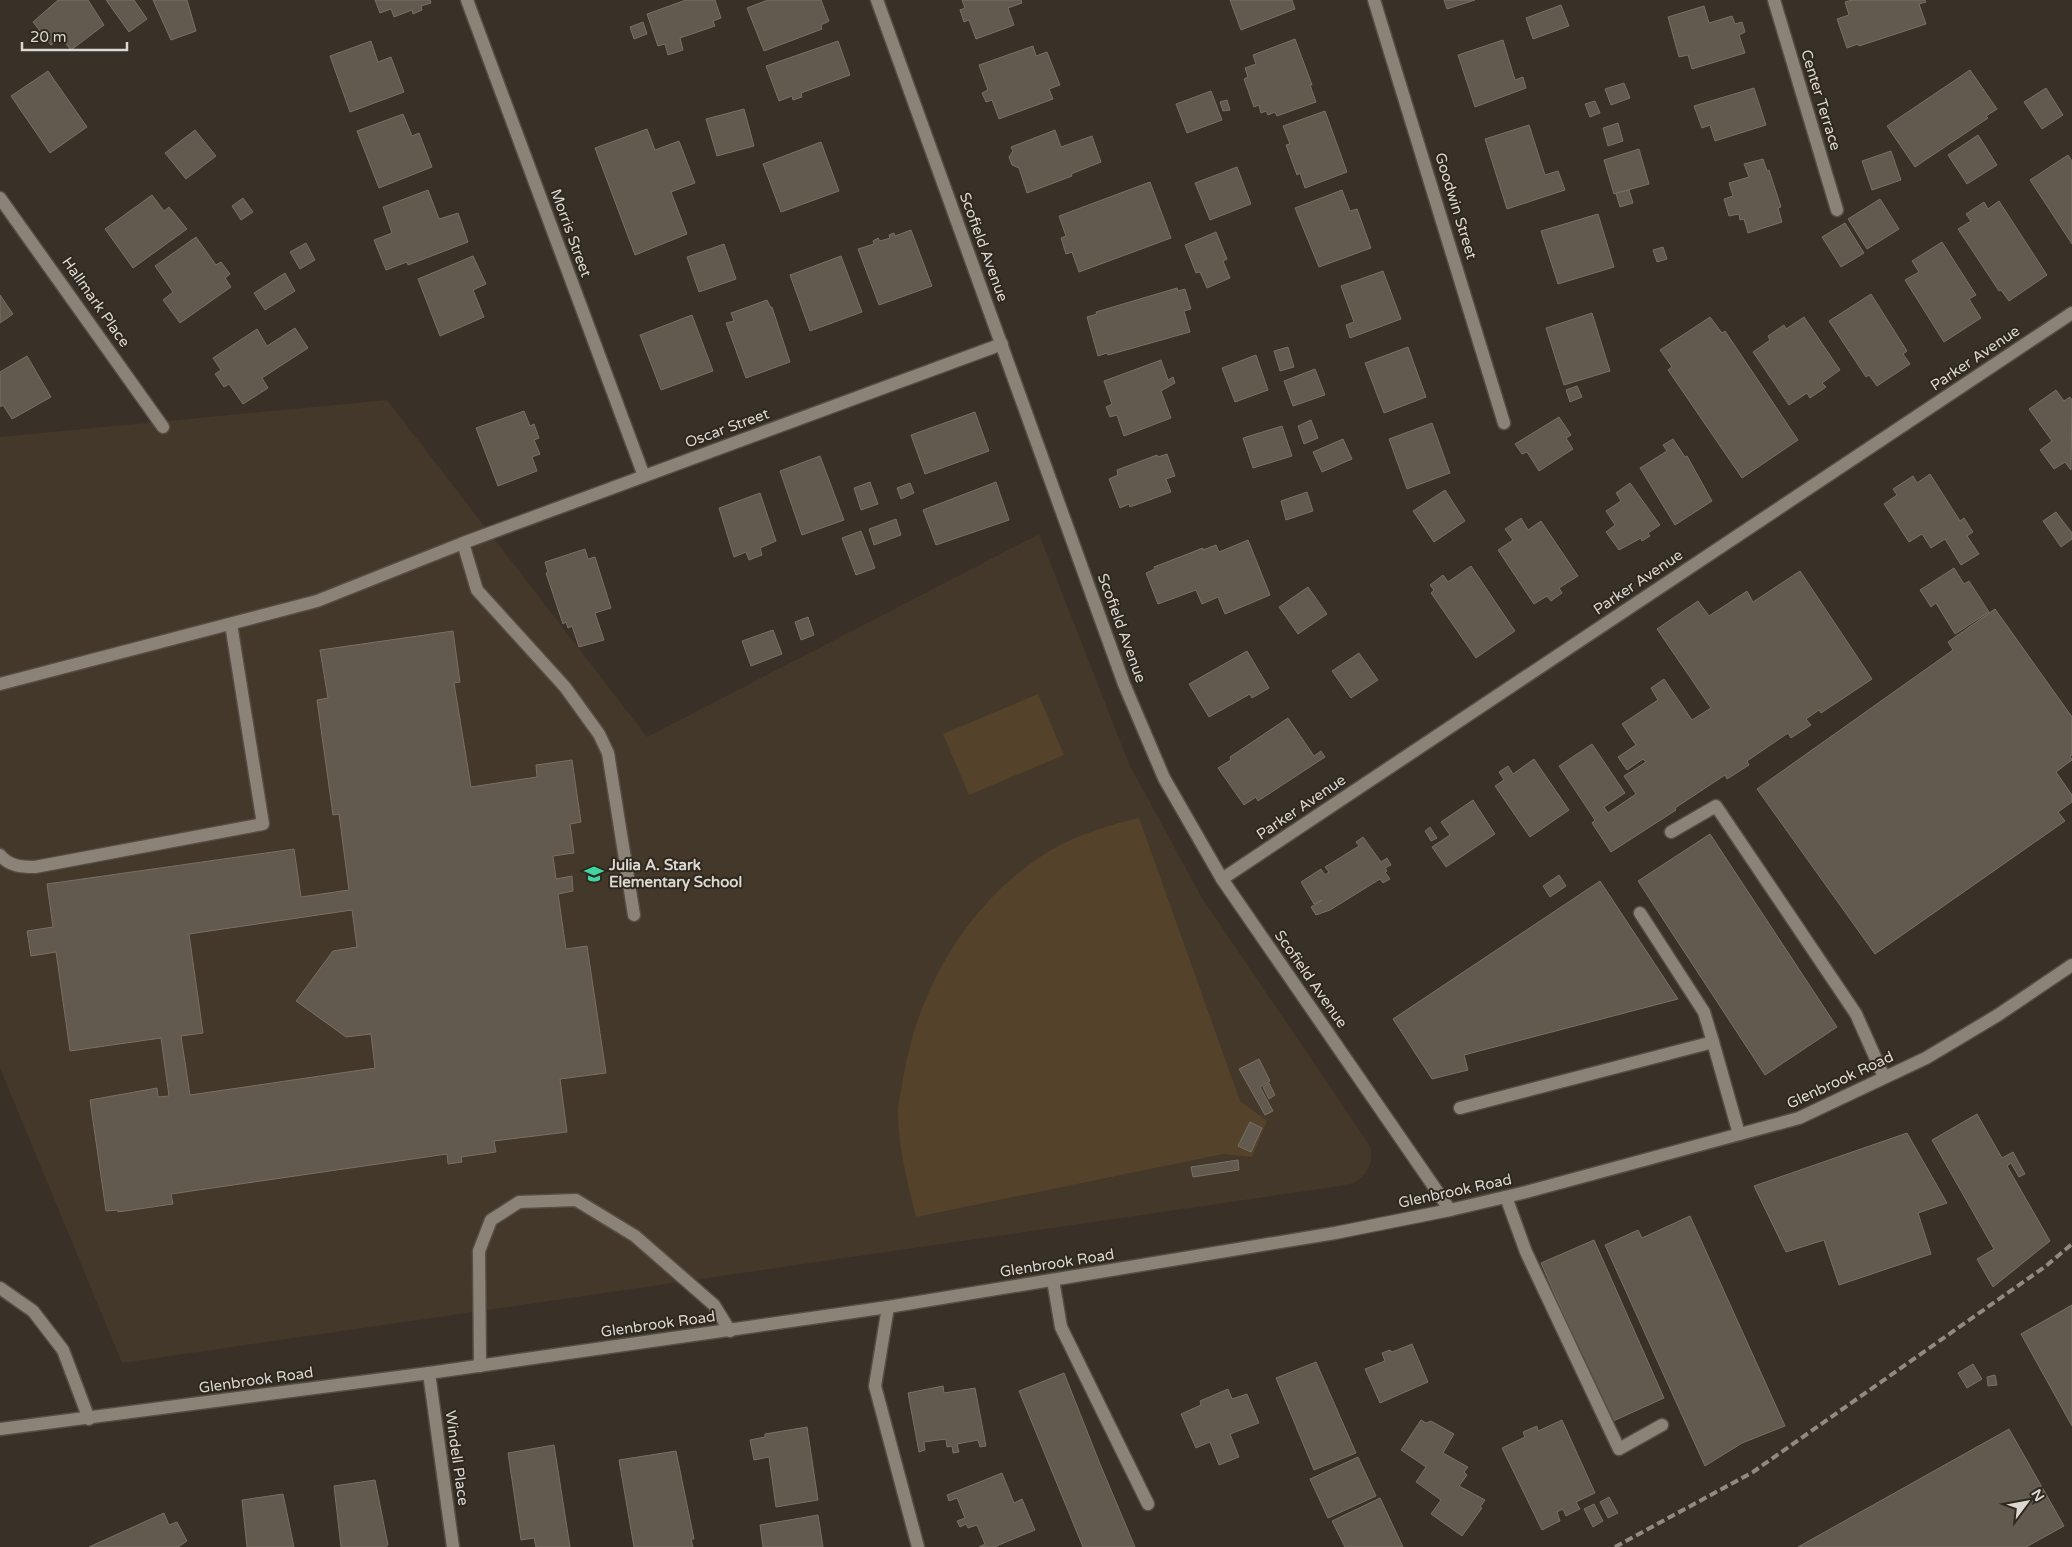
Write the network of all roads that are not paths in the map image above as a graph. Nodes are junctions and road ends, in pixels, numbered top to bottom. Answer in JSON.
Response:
{"nodes":[{"id":1,"x":467,"y":0,"type":"edge"},
{"id":2,"x":877,"y":0,"type":"edge"},
{"id":3,"x":1374,"y":0,"type":"edge"},
{"id":4,"x":1774,"y":0,"type":"edge"},
{"id":5,"x":0,"y":198,"type":"edge"},
{"id":6,"x":1837,"y":210,"type":"dead end"},
{"id":7,"x":2072,"y":313,"type":"edge"},
{"id":8,"x":1002,"y":344,"type":"junction"},
{"id":9,"x":1504,"y":423,"type":"dead end"},
{"id":10,"x":164,"y":427,"type":"dead end"},
{"id":11,"x":644,"y":476,"type":"junction"},
{"id":12,"x":463,"y":543,"type":"junction"},
{"id":13,"x":231,"y":624,"type":"junction"},
{"id":14,"x":0,"y":684,"type":"edge"},
{"id":15,"x":1671,"y":832,"type":"dead end"},
{"id":16,"x":0,"y":855,"type":"edge"},
{"id":17,"x":1222,"y":879,"type":"junction"},
{"id":18,"x":1640,"y":913,"type":"dead end"},
{"id":19,"x":634,"y":915,"type":"dead end"},
{"id":20,"x":2072,"y":965,"type":"edge"},
{"id":21,"x":1713,"y":1042,"type":"junction"},
{"id":22,"x":1884,"y":1078,"type":"junction"},
{"id":23,"x":1460,"y":1108,"type":"dead end"},
{"id":24,"x":1739,"y":1134,"type":"junction"},
{"id":25,"x":1506,"y":1197,"type":"junction"},
{"id":26,"x":1450,"y":1210,"type":"junction"},
{"id":27,"x":1053,"y":1280,"type":"junction"},
{"id":28,"x":0,"y":1288,"type":"edge"},
{"id":29,"x":888,"y":1307,"type":"junction"},
{"id":30,"x":730,"y":1330,"type":"junction"},
{"id":31,"x":480,"y":1366,"type":"junction"},
{"id":32,"x":429,"y":1373,"type":"junction"},
{"id":33,"x":89,"y":1419,"type":"junction"},
{"id":34,"x":1662,"y":1425,"type":"dead end"},
{"id":35,"x":0,"y":1429,"type":"edge"},
{"id":36,"x":1148,"y":1504,"type":"dead end"},
{"id":37,"x":453,"y":1547,"type":"edge"},
{"id":38,"x":918,"y":1547,"type":"edge"}],
"edges":[{"from":1,"to":11,"type":"street","name":"Morris Street"},
{"from":2,"to":8,"type":"street","name":"Scofield Avenue"},
{"from":3,"to":9,"type":"street","name":"Goodwin Street"},
{"from":4,"to":6,"type":"street","name":"Center Terrace"},
{"from":5,"to":10,"type":"street","name":"Hallmark Place"},
{"from":7,"to":17,"type":"street","name":"Parker Avenue"},
{"from":8,"to":11,"type":"street","name":"Oscar Street"},
{"from":8,"to":17,"type":"street","name":"Scofield Avenue"},
{"from":11,"to":12,"type":"street","name":"Oscar Street"},
{"from":12,"to":13,"type":"street","name":"Oscar Street"},
{"from":12,"to":19,"type":"street"},
{"from":13,"to":14,"type":"street","name":"Oscar Street"},
{"from":13,"to":16,"type":"street"},
{"from":15,"to":22,"type":"street"},
{"from":17,"to":26,"type":"street","name":"Scofield Avenue"},
{"from":18,"to":21,"type":"street"},
{"from":20,"to":22,"type":"street","name":"Glenbrook Road"},
{"from":21,"to":23,"type":"street"},
{"from":21,"to":24,"type":"street"},
{"from":22,"to":24,"type":"street","name":"Glenbrook Road"},
{"from":24,"to":25,"type":"street","name":"Glenbrook Road"},
{"from":25,"to":26,"type":"street","name":"Glenbrook Road"},
{"from":25,"to":34,"type":"street"},
{"from":26,"to":27,"type":"street","name":"Glenbrook Road"},
{"from":27,"to":29,"type":"street","name":"Glenbrook Road"},
{"from":27,"to":36,"type":"street"},
{"from":28,"to":33,"type":"street"},
{"from":29,"to":30,"type":"street","name":"Glenbrook Road"},
{"from":29,"to":38,"type":"street"},
{"from":30,"to":31,"type":"street","name":"Glenbrook Road"},
{"from":30,"to":31,"type":"street"},
{"from":31,"to":32,"type":"street","name":"Glenbrook Road"},
{"from":32,"to":33,"type":"street","name":"Glenbrook Road"},
{"from":32,"to":37,"type":"street","name":"Windell Place"},
{"from":33,"to":35,"type":"street","name":"Glenbrook Road"}]}
